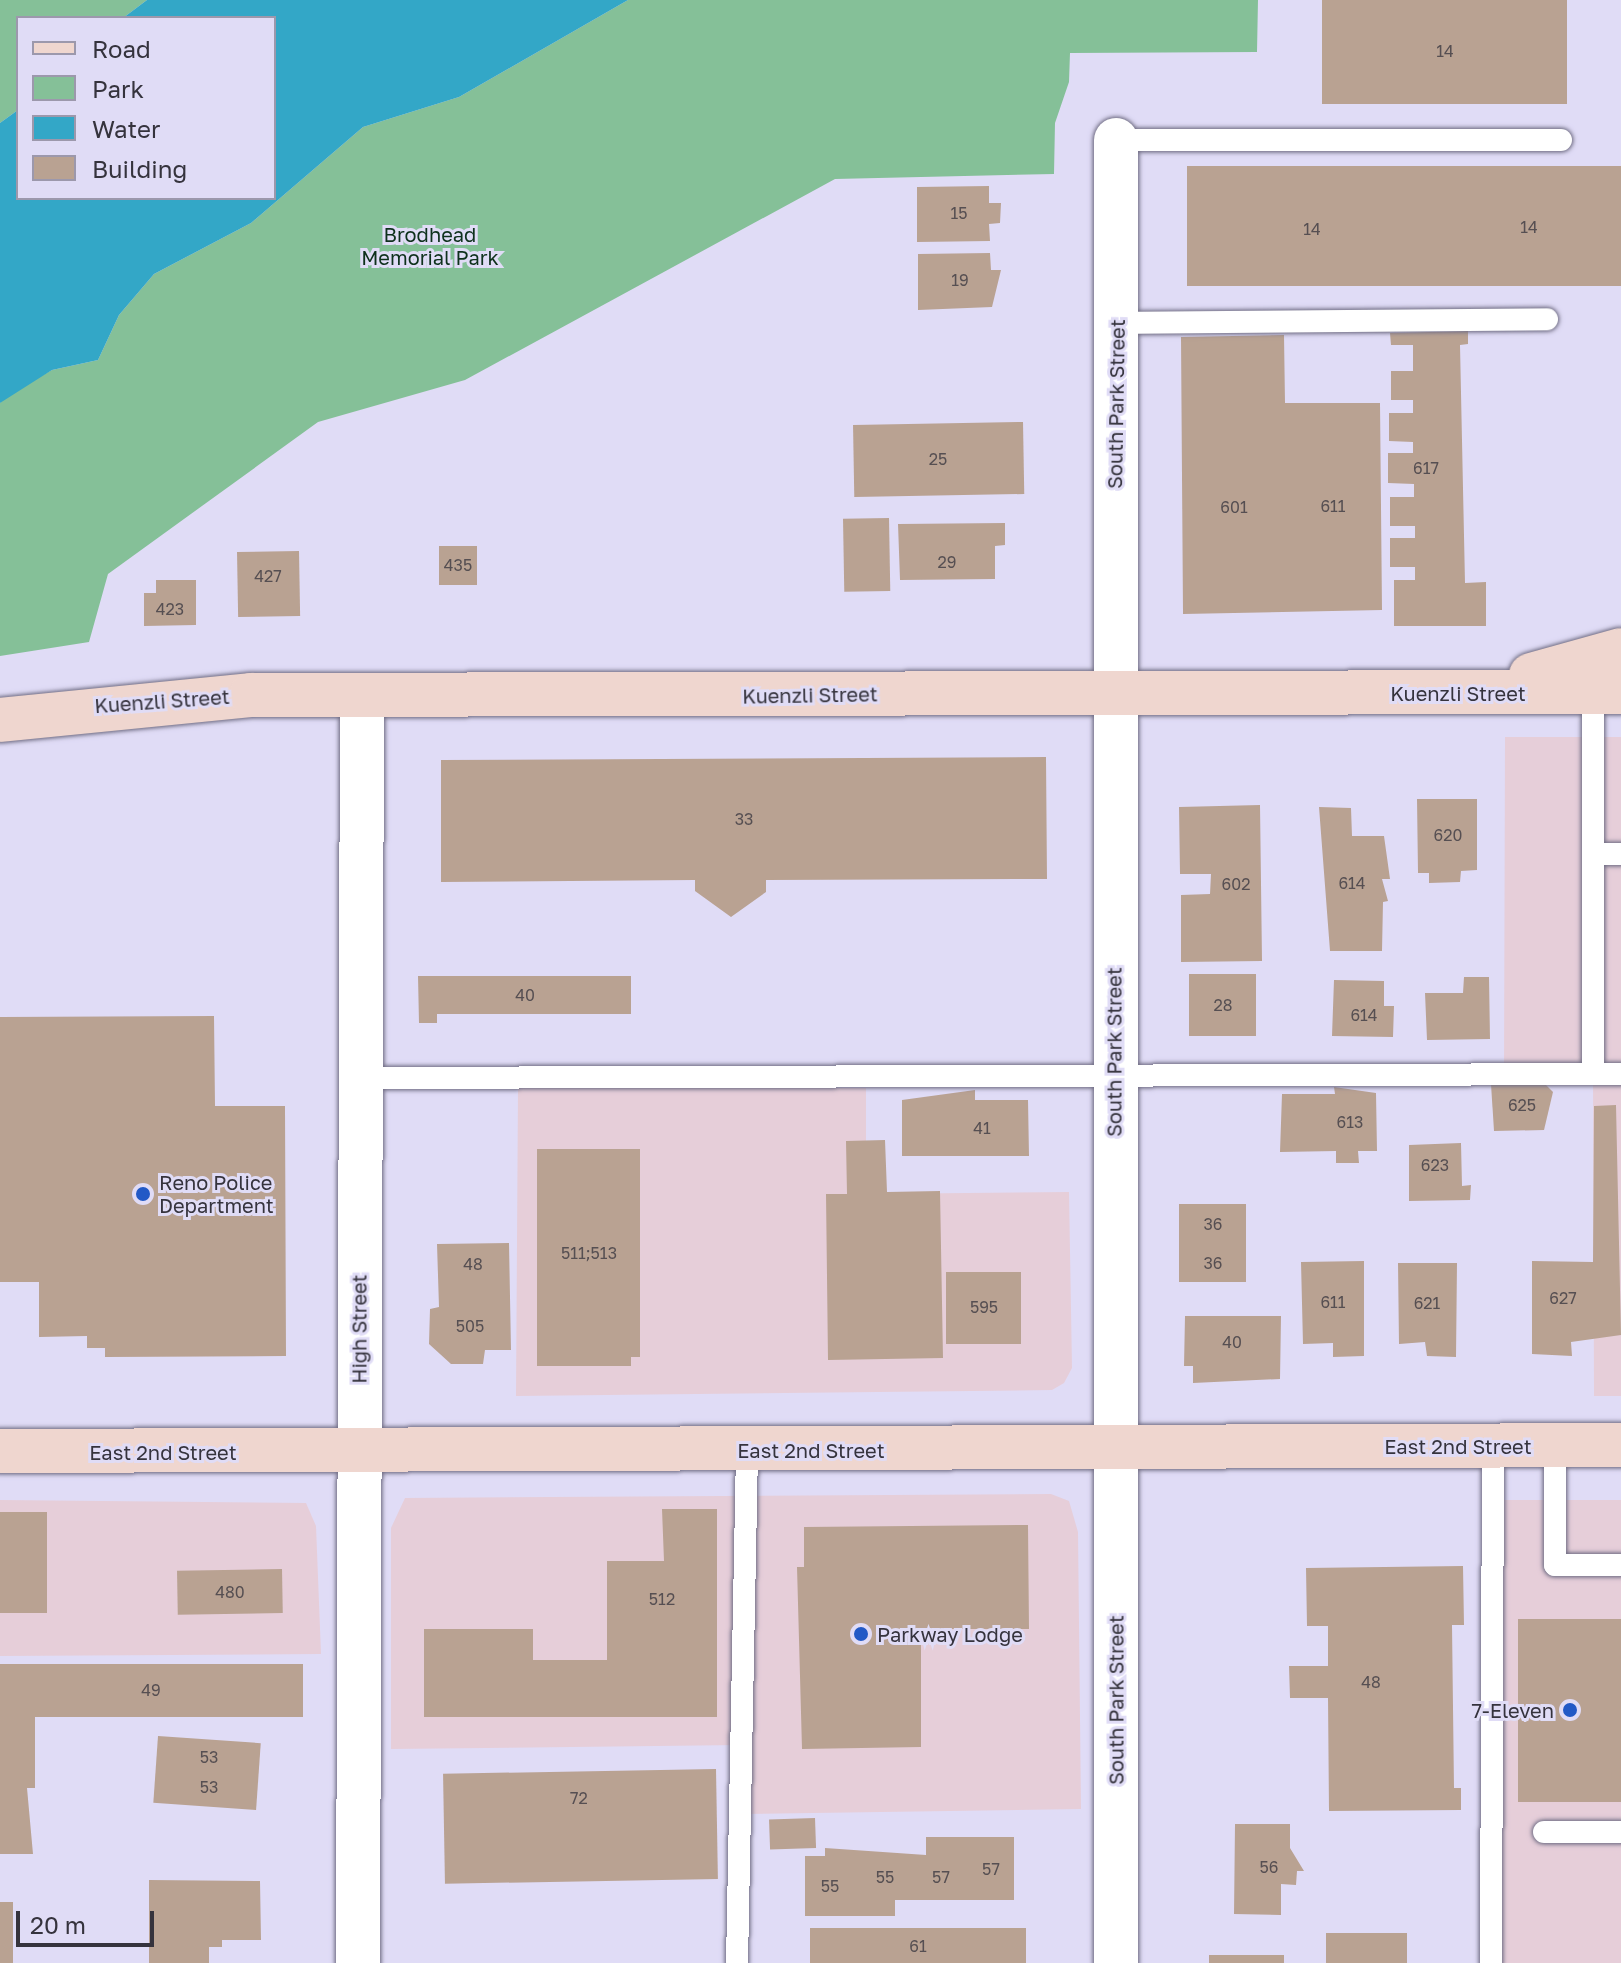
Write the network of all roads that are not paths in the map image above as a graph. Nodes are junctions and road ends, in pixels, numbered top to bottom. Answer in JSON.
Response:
{"nodes":[{"id":1,"x":1116,"y":140,"type":"joint"},
{"id":2,"x":1561,"y":140,"type":"dead end"},
{"id":3,"x":1547,"y":319,"type":"dead end"},
{"id":4,"x":1117,"y":323,"type":"junction"},
{"id":5,"x":1621,"y":650,"type":"edge"},
{"id":6,"x":1113,"y":692,"type":"junction"},
{"id":7,"x":1607,"y":692,"type":"edge"},
{"id":8,"x":1448,"y":693,"type":"junction"},
{"id":9,"x":362,"y":695,"type":"junction"},
{"id":10,"x":0,"y":720,"type":"edge"},
{"id":11,"x":1593,"y":854,"type":"junction"},
{"id":12,"x":1621,"y":854,"type":"edge"},
{"id":13,"x":1115,"y":1074,"type":"junction"},
{"id":14,"x":1593,"y":1074,"type":"junction"},
{"id":15,"x":1621,"y":1074,"type":"edge"},
{"id":16,"x":361,"y":1078,"type":"junction"},
{"id":17,"x":1621,"y":1445,"type":"edge"},
{"id":18,"x":1493,"y":1446,"type":"junction"},
{"id":19,"x":1555,"y":1446,"type":"junction"},
{"id":20,"x":1115,"y":1447,"type":"junction"},
{"id":21,"x":0,"y":1451,"type":"edge"},
{"id":22,"x":747,"y":1451,"type":"junction"},
{"id":23,"x":358,"y":1453,"type":"junction"},
{"id":24,"x":1621,"y":1565,"type":"edge"},
{"id":25,"x":1544,"y":1832,"type":"dead end"},
{"id":26,"x":1621,"y":1832,"type":"edge"},
{"id":27,"x":358,"y":1963,"type":"edge"},
{"id":28,"x":737,"y":1963,"type":"edge"},
{"id":29,"x":1116,"y":1963,"type":"edge"},
{"id":30,"x":1491,"y":1963,"type":"edge"}],
"edges":[{"from":1,"to":2,"type":"lane"},
{"from":1,"to":4,"type":"street","name":"South Park Street"},
{"from":3,"to":4,"type":"lane"},
{"from":4,"to":6,"type":"street","name":"South Park Street"},
{"from":5,"to":8,"type":"main road"},
{"from":6,"to":8,"type":"main road","name":"Kuenzli Street"},
{"from":6,"to":9,"type":"main road","name":"Kuenzli Street"},
{"from":6,"to":13,"type":"street","name":"South Park Street"},
{"from":7,"to":8,"type":"main road","name":"Kuenzli Street"},
{"from":7,"to":11,"type":"lane"},
{"from":9,"to":10,"type":"main road","name":"Kuenzli Street"},
{"from":9,"to":16,"type":"street","name":"High Street"},
{"from":11,"to":12,"type":"lane"},
{"from":11,"to":14,"type":"lane"},
{"from":13,"to":14,"type":"lane"},
{"from":13,"to":16,"type":"lane"},
{"from":13,"to":20,"type":"street","name":"South Park Street"},
{"from":14,"to":15,"type":"lane"},
{"from":16,"to":23,"type":"street","name":"High Street"},
{"from":17,"to":19,"type":"main road","name":"East 2nd Street"},
{"from":18,"to":19,"type":"main road","name":"East 2nd Street"},
{"from":18,"to":20,"type":"main road","name":"East 2nd Street"},
{"from":18,"to":30,"type":"lane"},
{"from":19,"to":24,"type":"lane"},
{"from":20,"to":22,"type":"main road","name":"East 2nd Street"},
{"from":20,"to":29,"type":"street","name":"South Park Street"},
{"from":21,"to":23,"type":"main road","name":"East 2nd Street"},
{"from":22,"to":23,"type":"main road","name":"East 2nd Street"},
{"from":22,"to":28,"type":"lane"},
{"from":23,"to":27,"type":"street","name":"High Street"},
{"from":25,"to":26,"type":"lane"}]}
